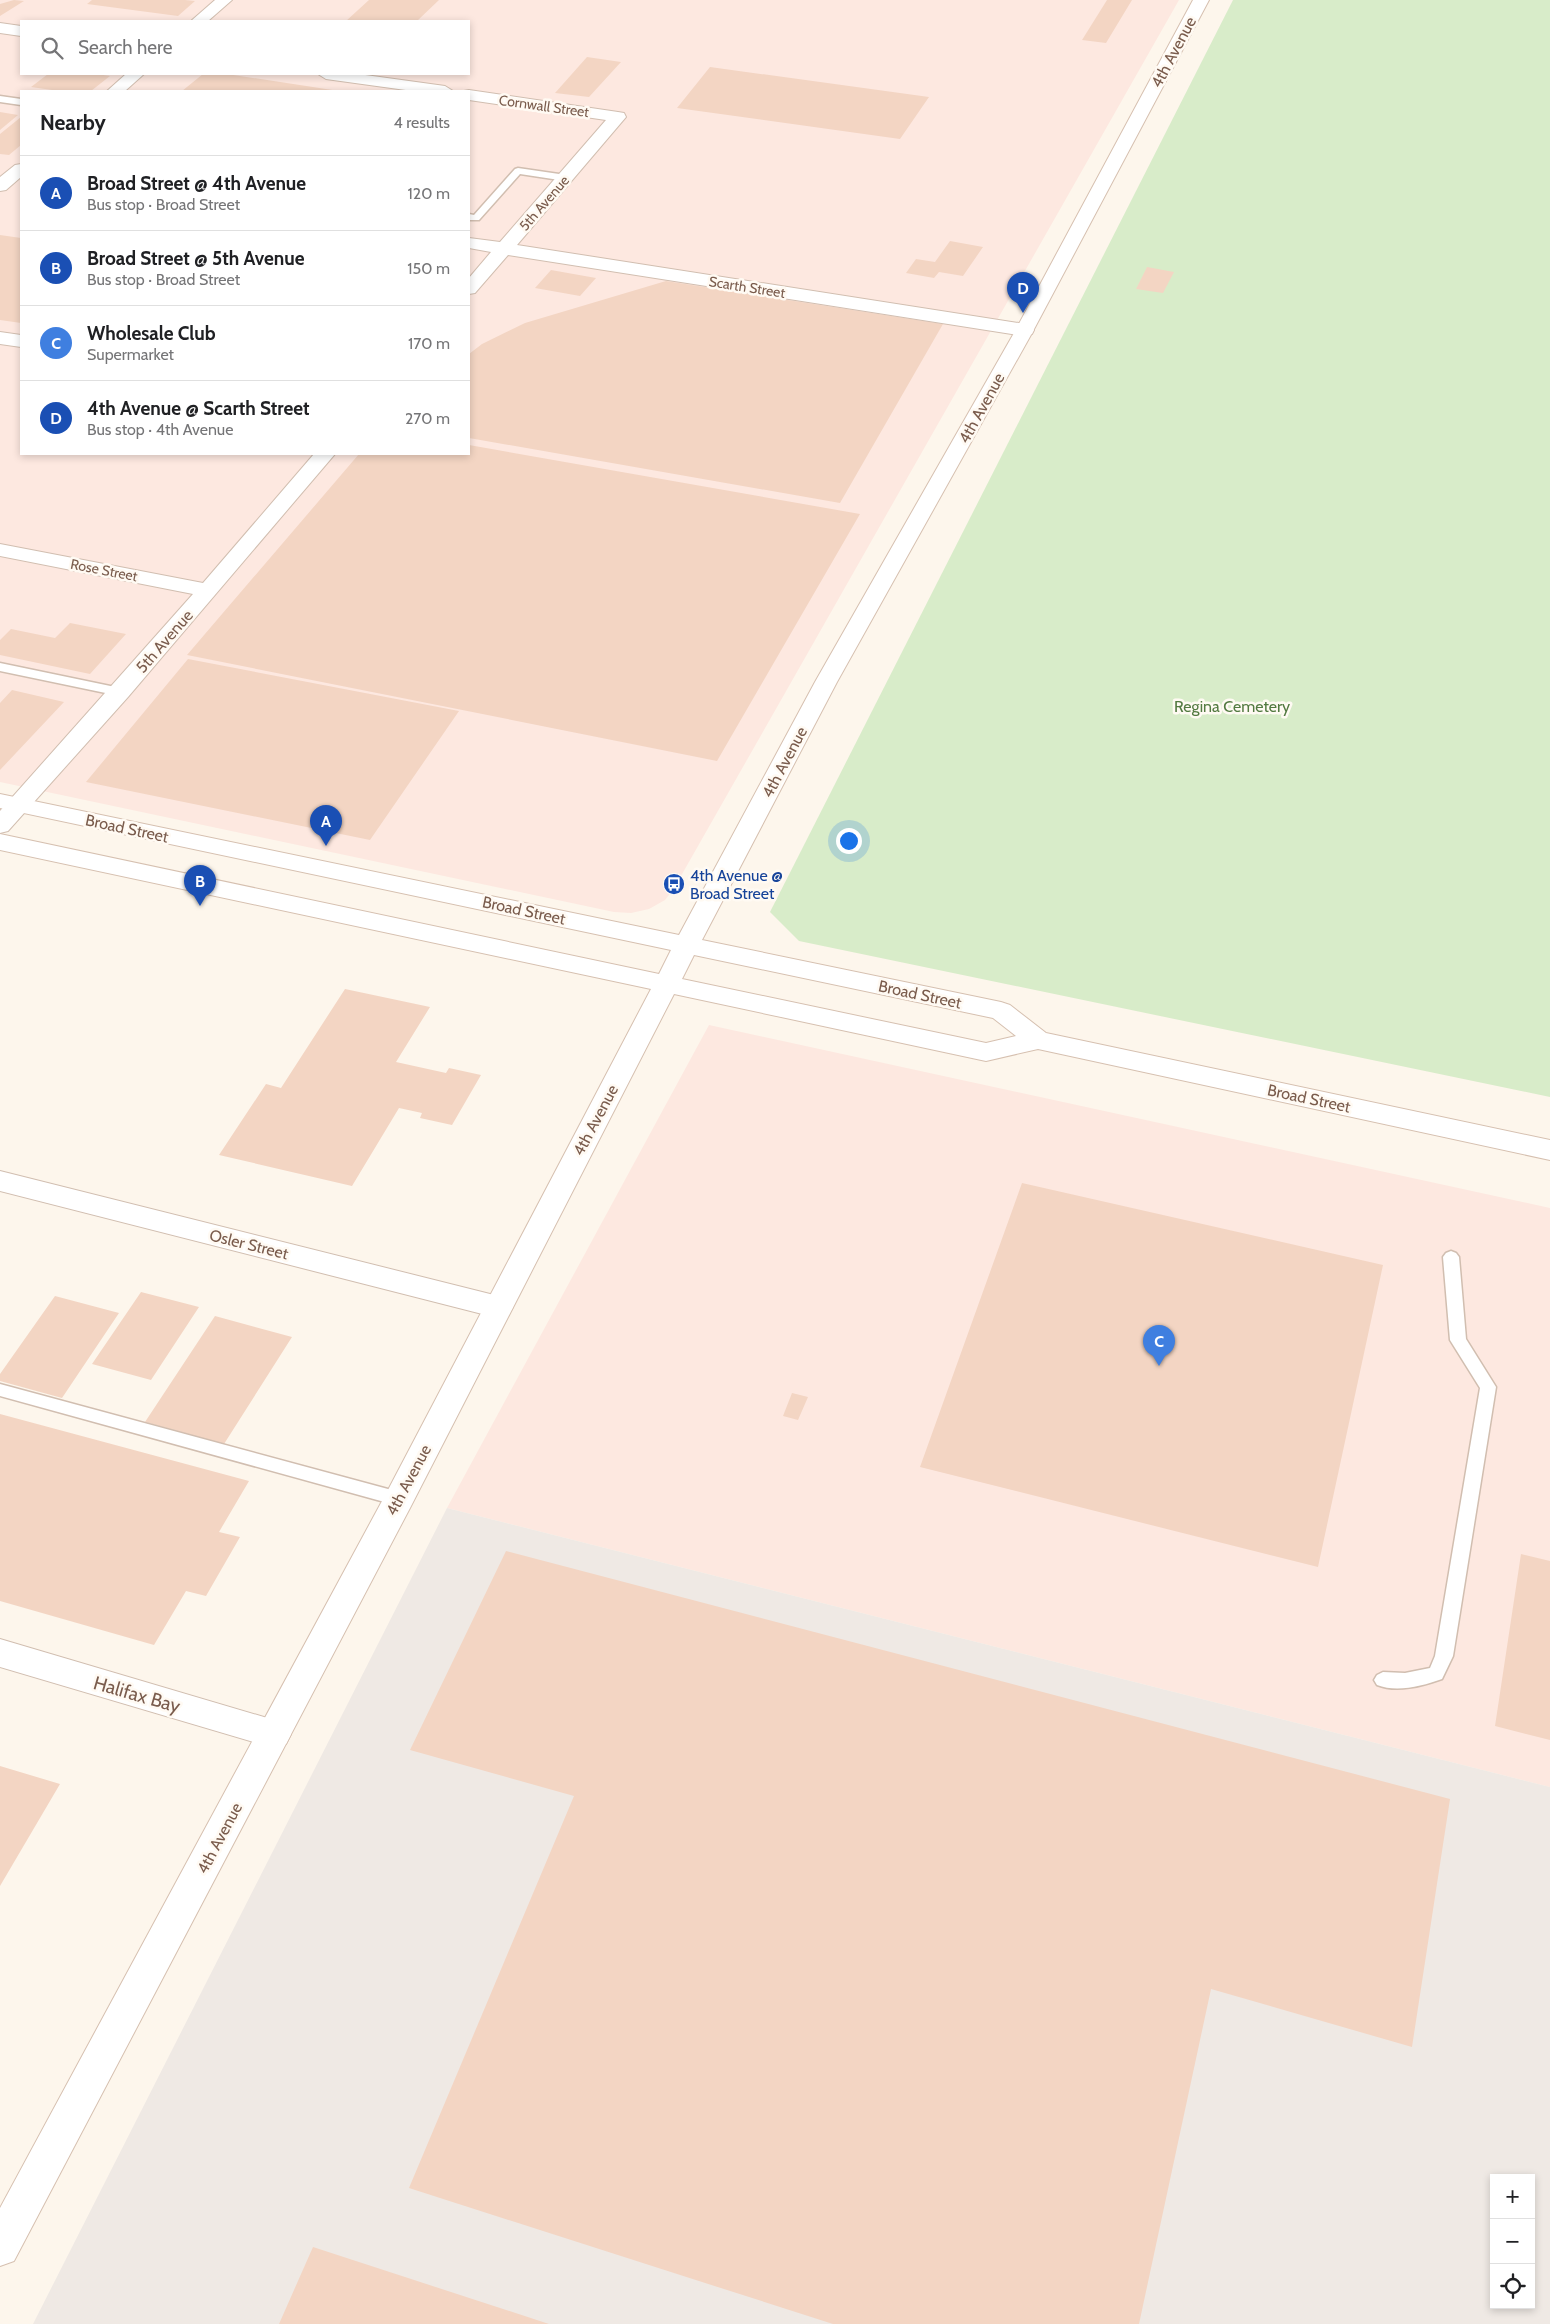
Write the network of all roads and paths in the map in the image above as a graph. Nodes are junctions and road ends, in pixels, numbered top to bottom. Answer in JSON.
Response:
{"nodes":[{"id":1,"x":224,"y":0,"type":"edge"},
{"id":2,"x":1201,"y":0,"type":"edge"},
{"id":3,"x":200,"y":20,"type":"edge"},
{"id":4,"x":0,"y":28,"type":"edge"},
{"id":5,"x":20,"y":31,"type":"edge"},
{"id":6,"x":135,"y":75,"type":"edge"},
{"id":7,"x":333,"y":75,"type":"edge"},
{"id":8,"x":115,"y":90,"type":"edge"},
{"id":9,"x":438,"y":90,"type":"edge"},
{"id":10,"x":470,"y":95,"type":"edge"},
{"id":11,"x":0,"y":99,"type":"edge"},
{"id":12,"x":20,"y":102,"type":"edge"},
{"id":13,"x":618,"y":117,"type":"joint"},
{"id":14,"x":0,"y":168,"type":"edge"},
{"id":15,"x":20,"y":170,"type":"edge"},
{"id":16,"x":566,"y":178,"type":"junction"},
{"id":17,"x":0,"y":186,"type":"edge"},
{"id":18,"x":470,"y":217,"type":"edge"},
{"id":19,"x":470,"y":243,"type":"edge"},
{"id":20,"x":504,"y":249,"type":"junction"},
{"id":21,"x":470,"y":289,"type":"edge"},
{"id":22,"x":1025,"y":330,"type":"junction"},
{"id":23,"x":0,"y":338,"type":"edge"},
{"id":24,"x":20,"y":341,"type":"edge"},
{"id":25,"x":324,"y":455,"type":"edge"},
{"id":26,"x":0,"y":550,"type":"edge"},
{"id":27,"x":208,"y":590,"type":"junction"},
{"id":28,"x":0,"y":667,"type":"edge"},
{"id":29,"x":120,"y":692,"type":"junction"},
{"id":30,"x":9,"y":803,"type":"edge"},
{"id":31,"x":0,"y":826,"type":"edge"},
{"id":32,"x":0,"y":842,"type":"edge"},
{"id":33,"x":687,"y":944,"type":"junction"},
{"id":34,"x":666,"y":984,"type":"junction"},
{"id":35,"x":1038,"y":1040,"type":"junction"},
{"id":36,"x":1550,"y":1150,"type":"edge"},
{"id":37,"x":0,"y":1181,"type":"edge"},
{"id":38,"x":1451,"y":1257,"type":"dead end"},
{"id":39,"x":498,"y":1307,"type":"junction"},
{"id":40,"x":0,"y":1390,"type":"edge"},
{"id":41,"x":399,"y":1499,"type":"junction"},
{"id":42,"x":0,"y":1653,"type":"edge"},
{"id":43,"x":1383,"y":1680,"type":"dead end"},
{"id":44,"x":274,"y":1734,"type":"junction"},
{"id":45,"x":0,"y":2247,"type":"edge"}],
"edges":[{"from":1,"to":3,"type":"main road"},
{"from":2,"to":22,"type":"main road","name":"4th Avenue"},
{"from":4,"to":5,"type":"main road"},
{"from":6,"to":8,"type":"main road"},
{"from":7,"to":9,"type":"main road"},
{"from":10,"to":13,"type":"main road","name":"Cornwall Street"},
{"from":11,"to":12,"type":"lane"},
{"from":13,"to":16,"type":"main road","name":"5th Avenue"},
{"from":14,"to":15,"type":"main road"},
{"from":15,"to":17,"type":"main road"},
{"from":16,"to":18,"type":"lane"},
{"from":16,"to":20,"type":"main road","name":"5th Avenue"},
{"from":19,"to":20,"type":"main road","name":"Scarth Street"},
{"from":20,"to":21,"type":"main road","name":"5th Avenue"},
{"from":20,"to":22,"type":"main road","name":"Scarth Street"},
{"from":22,"to":33,"type":"main road","name":"4th Avenue"},
{"from":23,"to":24,"type":"main road"},
{"from":25,"to":27,"type":"main road","name":"5th Avenue"},
{"from":26,"to":27,"type":"main road","name":"Rose Street"},
{"from":27,"to":29,"type":"main road","name":"5th Avenue"},
{"from":28,"to":29,"type":"lane"},
{"from":29,"to":30,"type":"main road","name":"5th Avenue"},
{"from":30,"to":31,"type":"main road","name":"5th Avenue"},
{"from":30,"to":33,"type":"main road","name":"Broad Street"},
{"from":32,"to":34,"type":"main road","name":"Broad Street"},
{"from":33,"to":34,"type":"main road","name":"4th Avenue"},
{"from":33,"to":35,"type":"main road","name":"Broad Street"},
{"from":34,"to":35,"type":"main road","name":"Broad Street"},
{"from":34,"to":39,"type":"main road","name":"4th Avenue"},
{"from":35,"to":36,"type":"main road","name":"Broad Street"},
{"from":37,"to":39,"type":"main road","name":"Osler Street"},
{"from":38,"to":43,"type":"lane"},
{"from":39,"to":41,"type":"main road","name":"4th Avenue"},
{"from":40,"to":41,"type":"lane"},
{"from":41,"to":44,"type":"main road","name":"4th Avenue"},
{"from":42,"to":44,"type":"main road","name":"Halifax Bay"},
{"from":44,"to":45,"type":"main road","name":"4th Avenue"}]}
